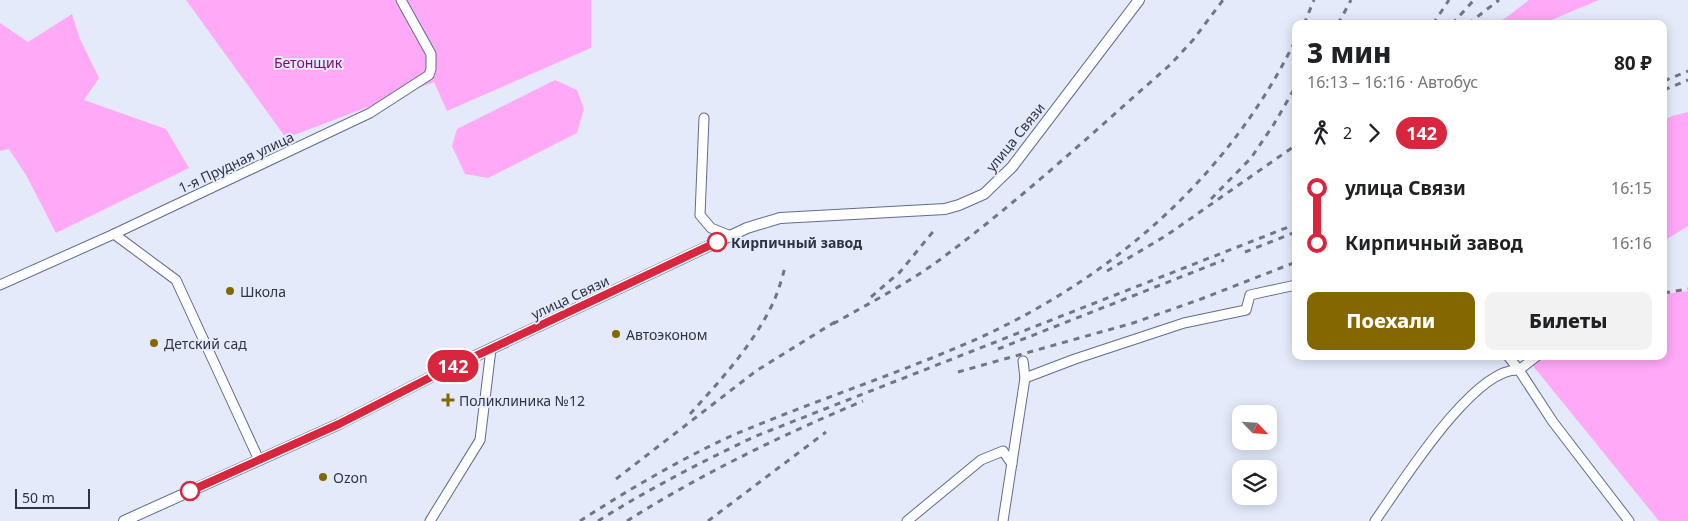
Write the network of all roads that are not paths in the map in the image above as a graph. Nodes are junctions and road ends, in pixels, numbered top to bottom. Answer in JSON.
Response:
{"nodes":[{"id":1,"x":401,"y":0,"type":"edge"},
{"id":2,"x":1138,"y":0,"type":"edge"},
{"id":3,"x":704,"y":118,"type":"dead end"},
{"id":4,"x":114,"y":234,"type":"junction"},
{"id":5,"x":732,"y":236,"type":"junction"},
{"id":6,"x":0,"y":285,"type":"edge"},
{"id":7,"x":1292,"y":286,"type":"edge"},
{"id":8,"x":491,"y":349,"type":"junction"},
{"id":9,"x":1511,"y":360,"type":"edge"},
{"id":10,"x":1532,"y":360,"type":"edge"},
{"id":11,"x":1023,"y":361,"type":"dead end"},
{"id":12,"x":1519,"y":370,"type":"junction"},
{"id":13,"x":1025,"y":378,"type":"junction"},
{"id":14,"x":259,"y":460,"type":"junction"},
{"id":15,"x":1012,"y":464,"type":"junction"},
{"id":16,"x":124,"y":521,"type":"edge"},
{"id":17,"x":430,"y":521,"type":"edge"},
{"id":18,"x":907,"y":521,"type":"edge"},
{"id":19,"x":1003,"y":521,"type":"edge"},
{"id":20,"x":1375,"y":521,"type":"edge"},
{"id":21,"x":1629,"y":521,"type":"edge"}],
"edges":[{"from":1,"to":4,"type":"street","name":"1-я Прудная улица"},
{"from":2,"to":5,"type":"street","name":"улица Связи"},
{"from":3,"to":5,"type":"street"},
{"from":4,"to":6,"type":"street","name":"1-я Прудная улица"},
{"from":4,"to":14,"type":"street"},
{"from":5,"to":8,"type":"street","name":"улица Связи"},
{"from":7,"to":13,"type":"street"},
{"from":8,"to":14,"type":"street","name":"улица Связи"},
{"from":8,"to":17,"type":"street"},
{"from":9,"to":12,"type":"street"},
{"from":10,"to":12,"type":"street"},
{"from":11,"to":13,"type":"street"},
{"from":12,"to":20,"type":"street"},
{"from":12,"to":21,"type":"street"},
{"from":13,"to":15,"type":"street"},
{"from":14,"to":16,"type":"street","name":"улица Связи"},
{"from":15,"to":18,"type":"street"},
{"from":15,"to":19,"type":"street"}]}
